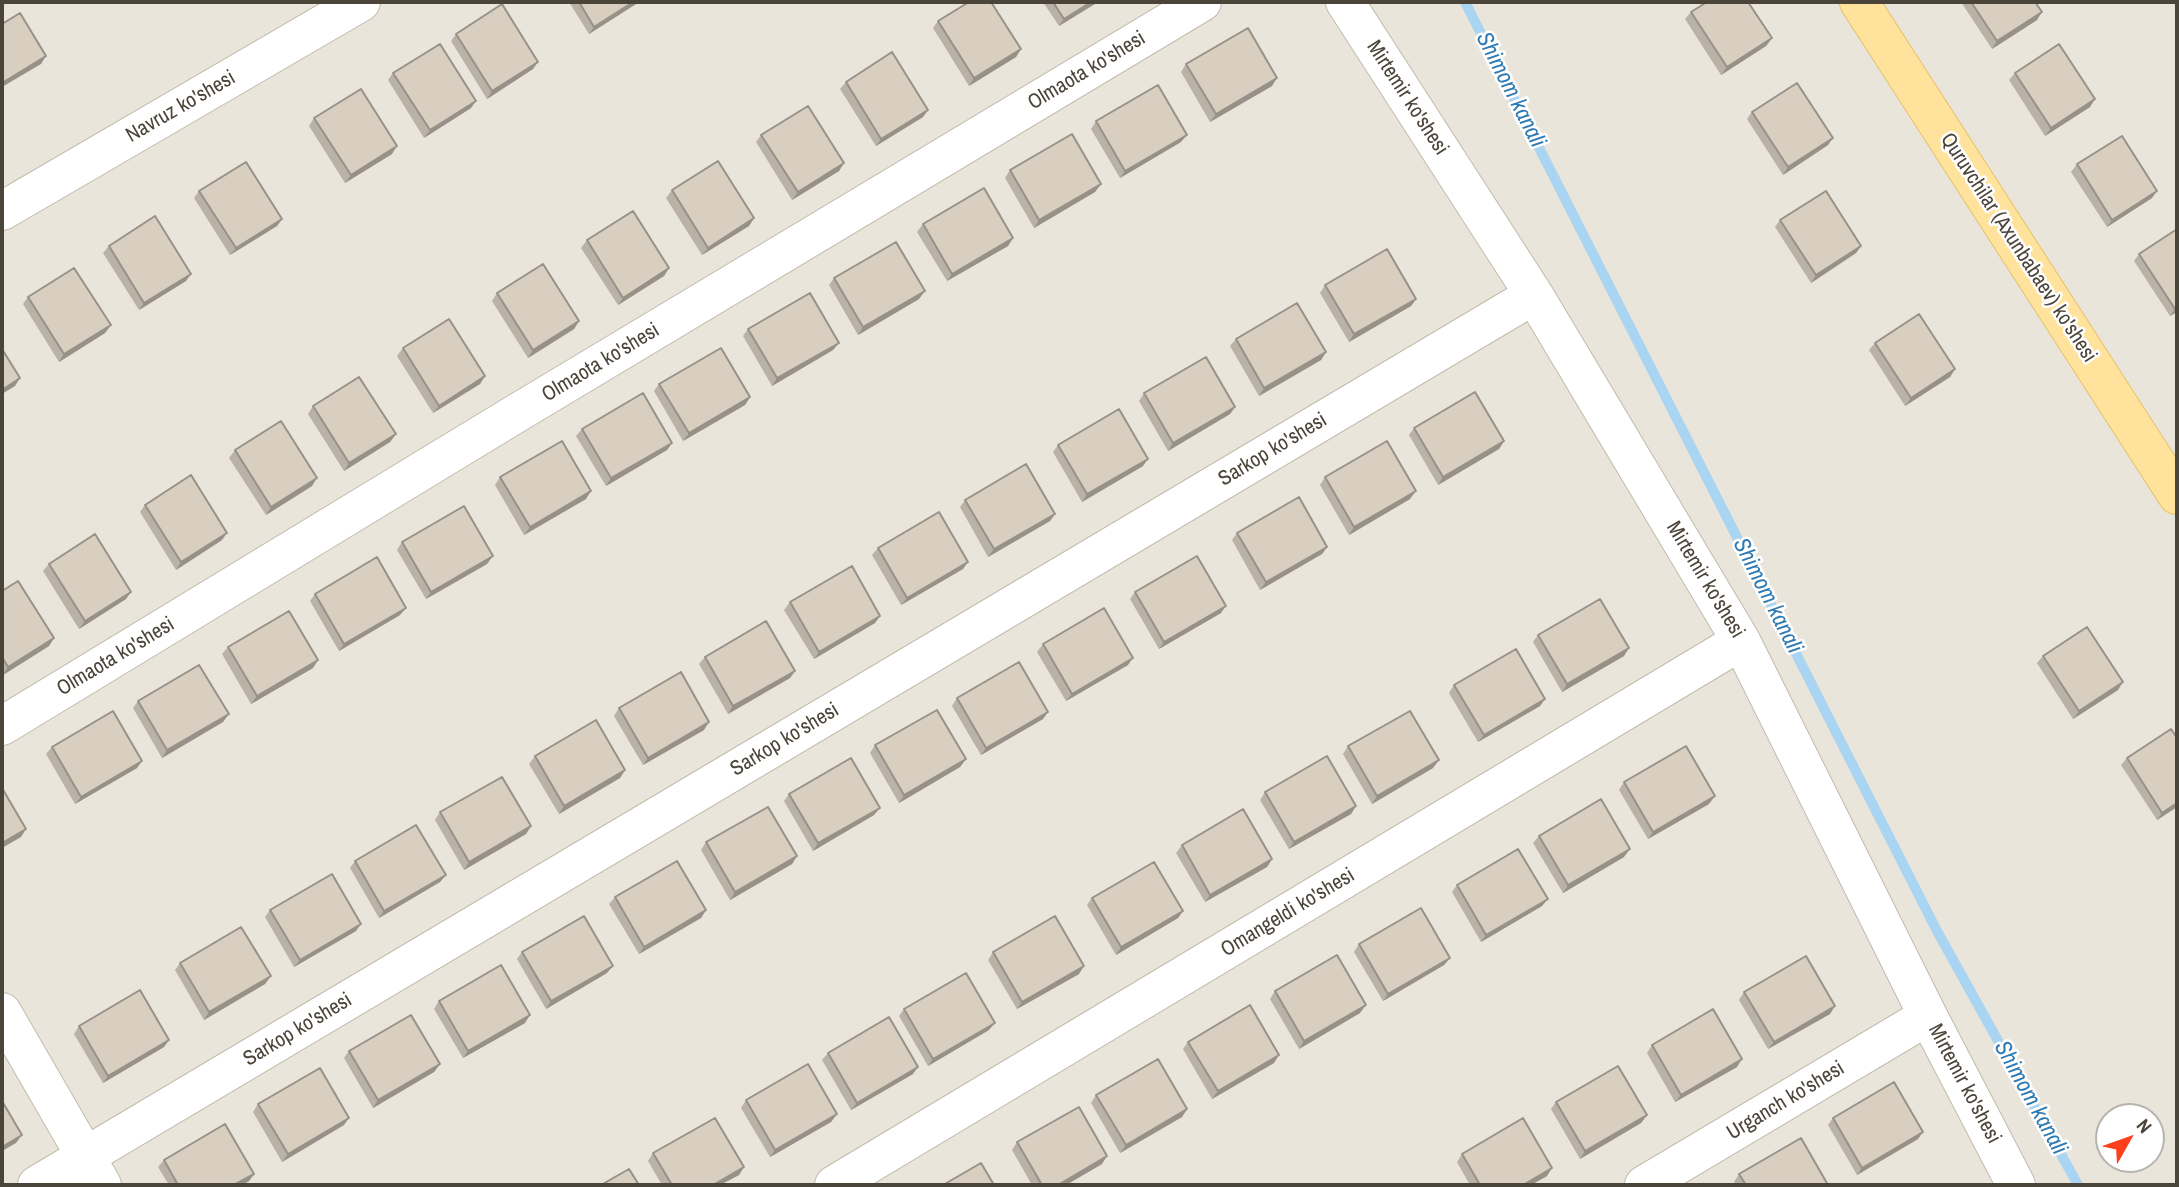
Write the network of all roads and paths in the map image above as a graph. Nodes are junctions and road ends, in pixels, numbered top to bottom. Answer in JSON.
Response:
{"nodes":[{"id":1,"x":1202,"y":2,"type":"edge"},
{"id":2,"x":1345,"y":2,"type":"edge"},
{"id":3,"x":1859,"y":2,"type":"edge"},
{"id":4,"x":358,"y":3,"type":"edge"},
{"id":5,"x":4,"y":204,"type":"edge"},
{"id":6,"x":1534,"y":295,"type":"junction"},
{"id":7,"x":2177,"y":495,"type":"edge"},
{"id":8,"x":1741,"y":641,"type":"junction"},
{"id":9,"x":2,"y":726,"type":"edge"},
{"id":10,"x":2,"y":1012,"type":"edge"},
{"id":11,"x":1928,"y":1016,"type":"junction"},
{"id":12,"x":94,"y":1171,"type":"edge"},
{"id":13,"x":37,"y":1185,"type":"edge"},
{"id":14,"x":834,"y":1185,"type":"edge"},
{"id":15,"x":1644,"y":1185,"type":"edge"},
{"id":16,"x":2016,"y":1185,"type":"edge"}],
"edges":[{"from":1,"to":9,"type":"street","name":"Olmaota ko'shesi"},
{"from":2,"to":6,"type":"street","name":"Mirtemir ko'shesi"},
{"from":3,"to":7,"type":"main road","name":"Quruvchilar (Axunbabaev) ko'shesi"},
{"from":4,"to":5,"type":"street","name":"Navruz ko'shesi"},
{"from":6,"to":8,"type":"street","name":"Mirtemir ko'shesi"},
{"from":6,"to":12,"type":"street","name":"Sarkop ko'shesi"},
{"from":8,"to":11,"type":"street","name":"Mirtemir ko'shesi"},
{"from":8,"to":14,"type":"street","name":"Omangeldi ko'shesi"},
{"from":10,"to":12,"type":"street"},
{"from":11,"to":15,"type":"street","name":"Urganch ko'shesi"},
{"from":11,"to":16,"type":"street","name":"Mirtemir ko'shesi"},
{"from":12,"to":13,"type":"street","name":"Sarkop ko'shesi"}]}
